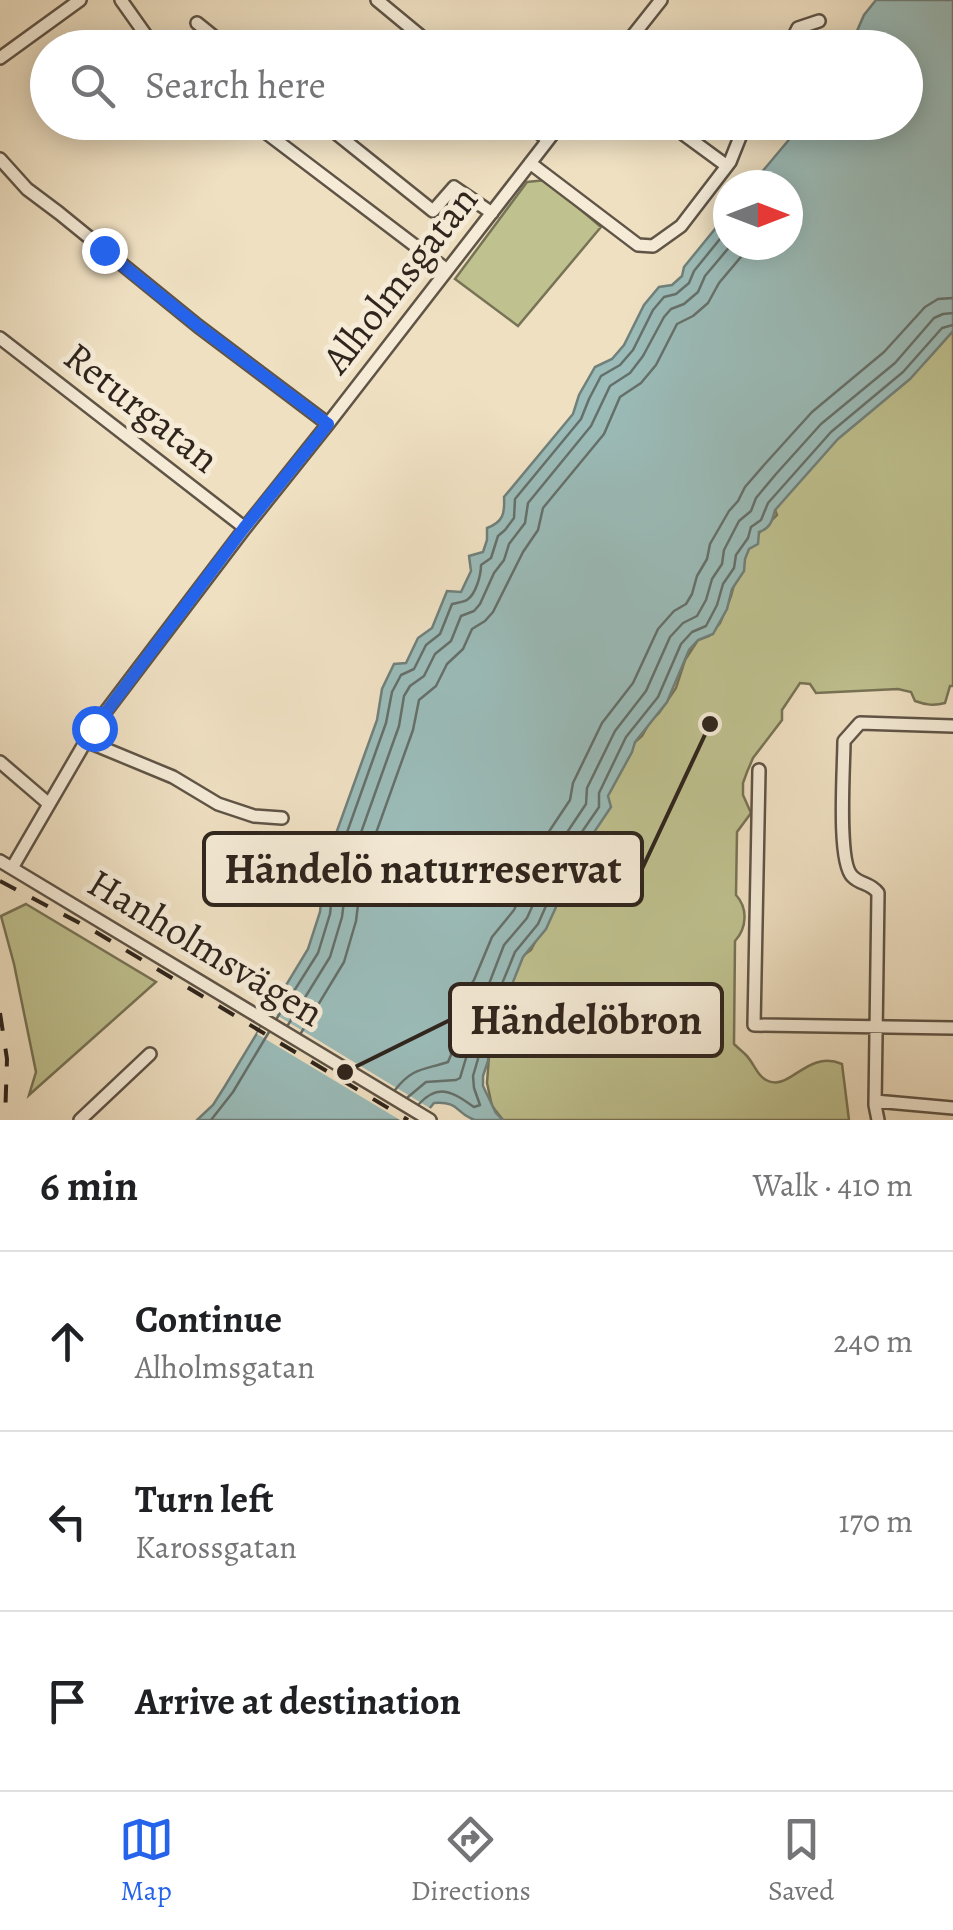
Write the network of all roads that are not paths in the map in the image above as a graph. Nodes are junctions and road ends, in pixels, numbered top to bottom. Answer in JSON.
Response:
{"nodes":[{"id":1,"x":80,"y":0,"type":"edge"},
{"id":2,"x":121,"y":0,"type":"edge"},
{"id":3,"x":376,"y":0,"type":"edge"},
{"id":4,"x":661,"y":0,"type":"edge"},
{"id":5,"x":819,"y":21,"type":"dead end"},
{"id":6,"x":197,"y":23,"type":"dead end"},
{"id":7,"x":39,"y":30,"type":"edge"},
{"id":8,"x":142,"y":30,"type":"edge"},
{"id":9,"x":206,"y":30,"type":"edge"},
{"id":10,"x":413,"y":30,"type":"edge"},
{"id":11,"x":637,"y":30,"type":"edge"},
{"id":12,"x":797,"y":30,"type":"edge"},
{"id":13,"x":30,"y":36,"type":"edge"},
{"id":14,"x":0,"y":58,"type":"edge"},
{"id":15,"x":276,"y":140,"type":"edge"},
{"id":16,"x":345,"y":140,"type":"edge"},
{"id":17,"x":548,"y":140,"type":"edge"},
{"id":18,"x":692,"y":140,"type":"edge"},
{"id":19,"x":738,"y":140,"type":"edge"},
{"id":20,"x":0,"y":159,"type":"edge"},
{"id":21,"x":530,"y":164,"type":"junction"},
{"id":22,"x":727,"y":166,"type":"junction"},
{"id":23,"x":492,"y":213,"type":"junction"},
{"id":24,"x":448,"y":270,"type":"junction"},
{"id":25,"x":0,"y":338,"type":"edge"},
{"id":26,"x":328,"y":424,"type":"junction"},
{"id":27,"x":244,"y":528,"type":"junction"},
{"id":28,"x":953,"y":726,"type":"edge"},
{"id":29,"x":86,"y":741,"type":"junction"},
{"id":30,"x":0,"y":762,"type":"edge"},
{"id":31,"x":759,"y":770,"type":"dead end"},
{"id":32,"x":48,"y":804,"type":"junction"},
{"id":33,"x":282,"y":818,"type":"dead end"},
{"id":34,"x":0,"y":860,"type":"edge"},
{"id":35,"x":12,"y":868,"type":"junction"},
{"id":36,"x":878,"y":1026,"type":"junction"},
{"id":37,"x":953,"y":1028,"type":"edge"},
{"id":38,"x":150,"y":1054,"type":"dead end"},
{"id":39,"x":875,"y":1101,"type":"junction"},
{"id":40,"x":953,"y":1108,"type":"edge"},
{"id":41,"x":80,"y":1120,"type":"edge"},
{"id":42,"x":429,"y":1120,"type":"edge"},
{"id":43,"x":878,"y":1120,"type":"edge"}],
"edges":[{"from":1,"to":7,"type":"street"},
{"from":2,"to":8,"type":"street"},
{"from":3,"to":10,"type":"street"},
{"from":4,"to":11,"type":"street"},
{"from":5,"to":12,"type":"street"},
{"from":6,"to":9,"type":"street"},
{"from":13,"to":14,"type":"street"},
{"from":15,"to":24,"type":"street"},
{"from":16,"to":23,"type":"street"},
{"from":17,"to":21,"type":"street","name":"Alholmsgatan"},
{"from":18,"to":22,"type":"street"},
{"from":19,"to":22,"type":"street"},
{"from":20,"to":26,"type":"street"},
{"from":21,"to":22,"type":"street"},
{"from":21,"to":23,"type":"street","name":"Alholmsgatan"},
{"from":23,"to":24,"type":"street","name":"Alholmsgatan"},
{"from":24,"to":26,"type":"street","name":"Alholmsgatan"},
{"from":25,"to":27,"type":"street","name":"Returgatan"},
{"from":26,"to":27,"type":"street","name":"Alholmsgatan"},
{"from":27,"to":29,"type":"street","name":"Alholmsgatan"},
{"from":28,"to":36,"type":"street"},
{"from":29,"to":32,"type":"street","name":"Alholmsgatan"},
{"from":29,"to":33,"type":"street"},
{"from":30,"to":32,"type":"street"},
{"from":31,"to":36,"type":"street"},
{"from":32,"to":35,"type":"street","name":"Alholmsgatan"},
{"from":34,"to":35,"type":"street","name":"Hanholmsvägen"},
{"from":35,"to":42,"type":"street","name":"Hanholmsvägen"},
{"from":36,"to":37,"type":"street"},
{"from":36,"to":39,"type":"street"},
{"from":38,"to":41,"type":"street"},
{"from":39,"to":40,"type":"street"},
{"from":39,"to":43,"type":"street"}]}
